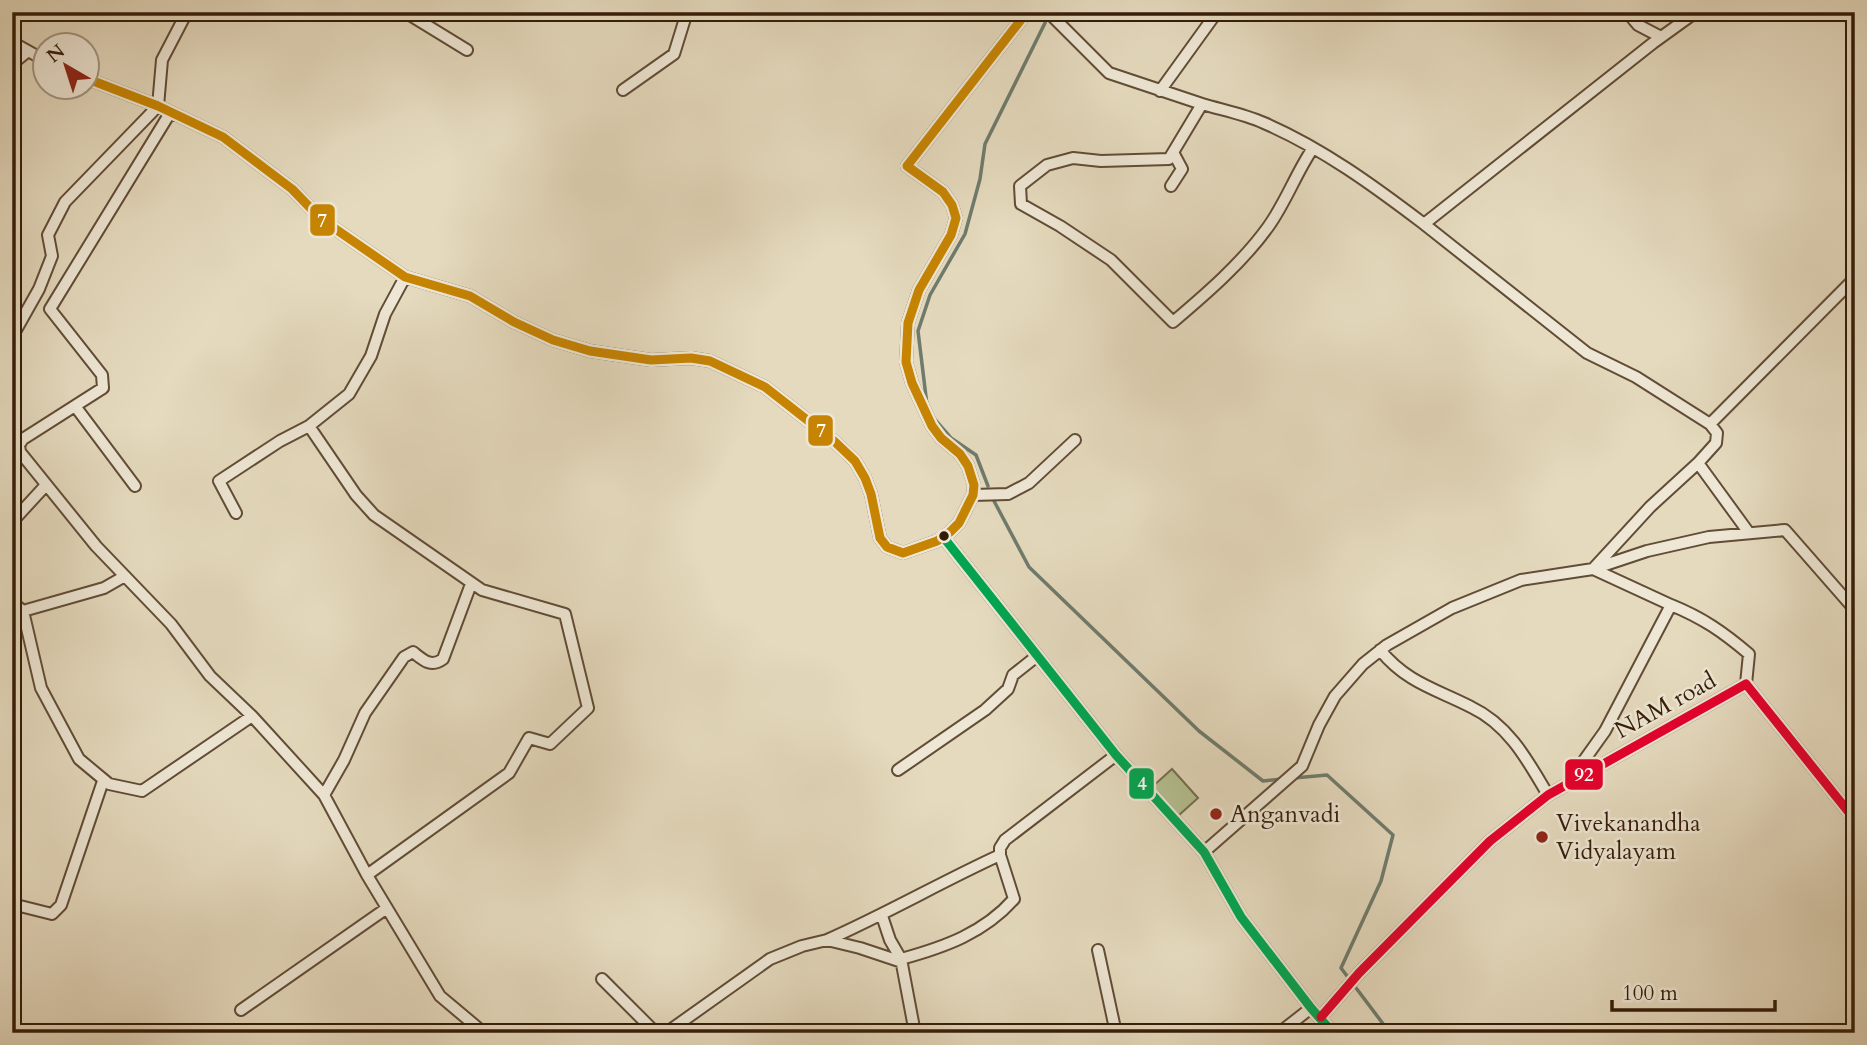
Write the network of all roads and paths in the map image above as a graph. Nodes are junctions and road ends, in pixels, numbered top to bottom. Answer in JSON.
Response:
{"nodes":[{"id":1,"x":187,"y":12,"type":"edge"},
{"id":2,"x":405,"y":12,"type":"edge"},
{"id":3,"x":687,"y":12,"type":"edge"},
{"id":4,"x":1027,"y":12,"type":"edge"},
{"id":5,"x":1048,"y":12,"type":"edge"},
{"id":6,"x":1202,"y":12,"type":"edge"},
{"id":7,"x":1627,"y":12,"type":"edge"},
{"id":8,"x":1696,"y":12,"type":"edge"},
{"id":9,"x":1214,"y":16,"type":"edge"},
{"id":10,"x":1661,"y":37,"type":"junction"},
{"id":11,"x":12,"y":42,"type":"edge"},
{"id":12,"x":467,"y":50,"type":"dead end"},
{"id":13,"x":28,"y":51,"type":"junction"},
{"id":14,"x":32,"y":53,"type":"edge"},
{"id":15,"x":12,"y":64,"type":"edge"},
{"id":16,"x":102,"y":84,"type":"edge"},
{"id":17,"x":622,"y":90,"type":"dead end"},
{"id":18,"x":1160,"y":92,"type":"junction"},
{"id":19,"x":1202,"y":104,"type":"junction"},
{"id":20,"x":158,"y":106,"type":"junction"},
{"id":21,"x":170,"y":113,"type":"junction"},
{"id":22,"x":1313,"y":148,"type":"junction"},
{"id":23,"x":1174,"y":154,"type":"junction"},
{"id":24,"x":1171,"y":186,"type":"dead end"},
{"id":25,"x":1424,"y":224,"type":"junction"},
{"id":26,"x":405,"y":277,"type":"junction"},
{"id":27,"x":1855,"y":278,"type":"edge"},
{"id":28,"x":12,"y":337,"type":"edge"},
{"id":29,"x":75,"y":406,"type":"junction"},
{"id":30,"x":1710,"y":424,"type":"junction"},
{"id":31,"x":309,"y":426,"type":"junction"},
{"id":32,"x":1075,"y":440,"type":"dead end"},
{"id":33,"x":16,"y":442,"type":"edge"},
{"id":34,"x":1698,"y":463,"type":"junction"},
{"id":35,"x":46,"y":485,"type":"junction"},
{"id":36,"x":135,"y":486,"type":"dead end"},
{"id":37,"x":973,"y":495,"type":"junction"},
{"id":38,"x":236,"y":513,"type":"dead end"},
{"id":39,"x":12,"y":522,"type":"edge"},
{"id":40,"x":1749,"y":533,"type":"junction"},
{"id":41,"x":944,"y":538,"type":"junction"},
{"id":42,"x":1593,"y":569,"type":"junction"},
{"id":43,"x":125,"y":576,"type":"junction"},
{"id":44,"x":471,"y":584,"type":"junction"},
{"id":45,"x":12,"y":602,"type":"edge"},
{"id":46,"x":1671,"y":606,"type":"junction"},
{"id":47,"x":1855,"y":610,"type":"edge"},
{"id":48,"x":23,"y":611,"type":"junction"},
{"id":49,"x":1380,"y":650,"type":"junction"},
{"id":50,"x":1037,"y":656,"type":"junction"},
{"id":51,"x":1745,"y":684,"type":"junction"},
{"id":52,"x":252,"y":716,"type":"junction"},
{"id":53,"x":1116,"y":755,"type":"junction"},
{"id":54,"x":898,"y":770,"type":"dead end"},
{"id":55,"x":103,"y":781,"type":"junction"},
{"id":56,"x":1566,"y":785,"type":"junction"},
{"id":57,"x":324,"y":795,"type":"junction"},
{"id":58,"x":1548,"y":795,"type":"junction"},
{"id":59,"x":1855,"y":820,"type":"edge"},
{"id":60,"x":1204,"y":852,"type":"junction"},
{"id":61,"x":1000,"y":855,"type":"junction"},
{"id":62,"x":367,"y":875,"type":"junction"},
{"id":63,"x":12,"y":904,"type":"edge"},
{"id":64,"x":387,"y":908,"type":"junction"},
{"id":65,"x":882,"y":916,"type":"junction"},
{"id":66,"x":827,"y":940,"type":"junction"},
{"id":67,"x":1098,"y":950,"type":"dead end"},
{"id":68,"x":901,"y":961,"type":"junction"},
{"id":69,"x":602,"y":979,"type":"dead end"},
{"id":70,"x":1311,"y":1007,"type":"junction"},
{"id":71,"x":241,"y":1010,"type":"dead end"},
{"id":72,"x":1321,"y":1017,"type":"junction"},
{"id":73,"x":484,"y":1033,"type":"edge"},
{"id":74,"x":656,"y":1033,"type":"edge"},
{"id":75,"x":666,"y":1033,"type":"edge"},
{"id":76,"x":915,"y":1033,"type":"edge"},
{"id":77,"x":1116,"y":1033,"type":"edge"},
{"id":78,"x":1279,"y":1033,"type":"edge"},
{"id":79,"x":1334,"y":1033,"type":"edge"}],
"edges":[{"from":1,"to":20,"type":"street"},
{"from":2,"to":12,"type":"street"},
{"from":3,"to":17,"type":"street"},
{"from":4,"to":37,"type":"street"},
{"from":5,"to":18,"type":"street"},
{"from":6,"to":9,"type":"street"},
{"from":7,"to":10,"type":"street"},
{"from":8,"to":10,"type":"street"},
{"from":9,"to":18,"type":"street"},
{"from":10,"to":25,"type":"street"},
{"from":11,"to":13,"type":"street"},
{"from":13,"to":14,"type":"street"},
{"from":13,"to":15,"type":"street"},
{"from":16,"to":20,"type":"street"},
{"from":18,"to":19,"type":"street"},
{"from":19,"to":22,"type":"street"},
{"from":19,"to":23,"type":"street"},
{"from":20,"to":21,"type":"street"},
{"from":20,"to":28,"type":"street"},
{"from":21,"to":26,"type":"street"},
{"from":21,"to":29,"type":"street"},
{"from":22,"to":23,"type":"street"},
{"from":22,"to":25,"type":"street"},
{"from":23,"to":24,"type":"street"},
{"from":25,"to":30,"type":"street"},
{"from":26,"to":31,"type":"street"},
{"from":26,"to":41,"type":"street"},
{"from":27,"to":30,"type":"street"},
{"from":29,"to":33,"type":"street"},
{"from":29,"to":36,"type":"street"},
{"from":30,"to":34,"type":"street"},
{"from":31,"to":38,"type":"street"},
{"from":31,"to":44,"type":"street"},
{"from":32,"to":37,"type":"street"},
{"from":33,"to":35,"type":"street"},
{"from":34,"to":40,"type":"street"},
{"from":34,"to":42,"type":"street"},
{"from":35,"to":39,"type":"street"},
{"from":35,"to":43,"type":"street"},
{"from":37,"to":41,"type":"street"},
{"from":40,"to":42,"type":"street"},
{"from":40,"to":47,"type":"street"},
{"from":41,"to":50,"type":"street"},
{"from":42,"to":46,"type":"street"},
{"from":42,"to":49,"type":"street"},
{"from":43,"to":48,"type":"street"},
{"from":43,"to":52,"type":"street"},
{"from":44,"to":57,"type":"street"},
{"from":44,"to":62,"type":"street"},
{"from":45,"to":48,"type":"street"},
{"from":46,"to":51,"type":"street"},
{"from":46,"to":56,"type":"street"},
{"from":48,"to":55,"type":"street"},
{"from":49,"to":58,"type":"street"},
{"from":49,"to":60,"type":"street"},
{"from":50,"to":53,"type":"street"},
{"from":50,"to":54,"type":"street"},
{"from":51,"to":56,"type":"street","name":"NAM road"},
{"from":51,"to":59,"type":"street","name":"NAM road"},
{"from":52,"to":55,"type":"street"},
{"from":52,"to":57,"type":"street"},
{"from":53,"to":60,"type":"street"},
{"from":53,"to":61,"type":"street"},
{"from":55,"to":63,"type":"street"},
{"from":56,"to":58,"type":"street","name":"NAM road"},
{"from":57,"to":62,"type":"street"},
{"from":58,"to":72,"type":"street","name":"NAM road"},
{"from":60,"to":70,"type":"street"},
{"from":61,"to":65,"type":"street"},
{"from":61,"to":68,"type":"street"},
{"from":62,"to":64,"type":"street"},
{"from":64,"to":71,"type":"street"},
{"from":64,"to":73,"type":"street"},
{"from":65,"to":66,"type":"street"},
{"from":65,"to":68,"type":"street"},
{"from":66,"to":68,"type":"street"},
{"from":66,"to":75,"type":"street"},
{"from":67,"to":77,"type":"street"},
{"from":68,"to":76,"type":"street"},
{"from":69,"to":74,"type":"street"},
{"from":70,"to":72,"type":"street"},
{"from":70,"to":78,"type":"street"},
{"from":72,"to":79,"type":"street"}]}
